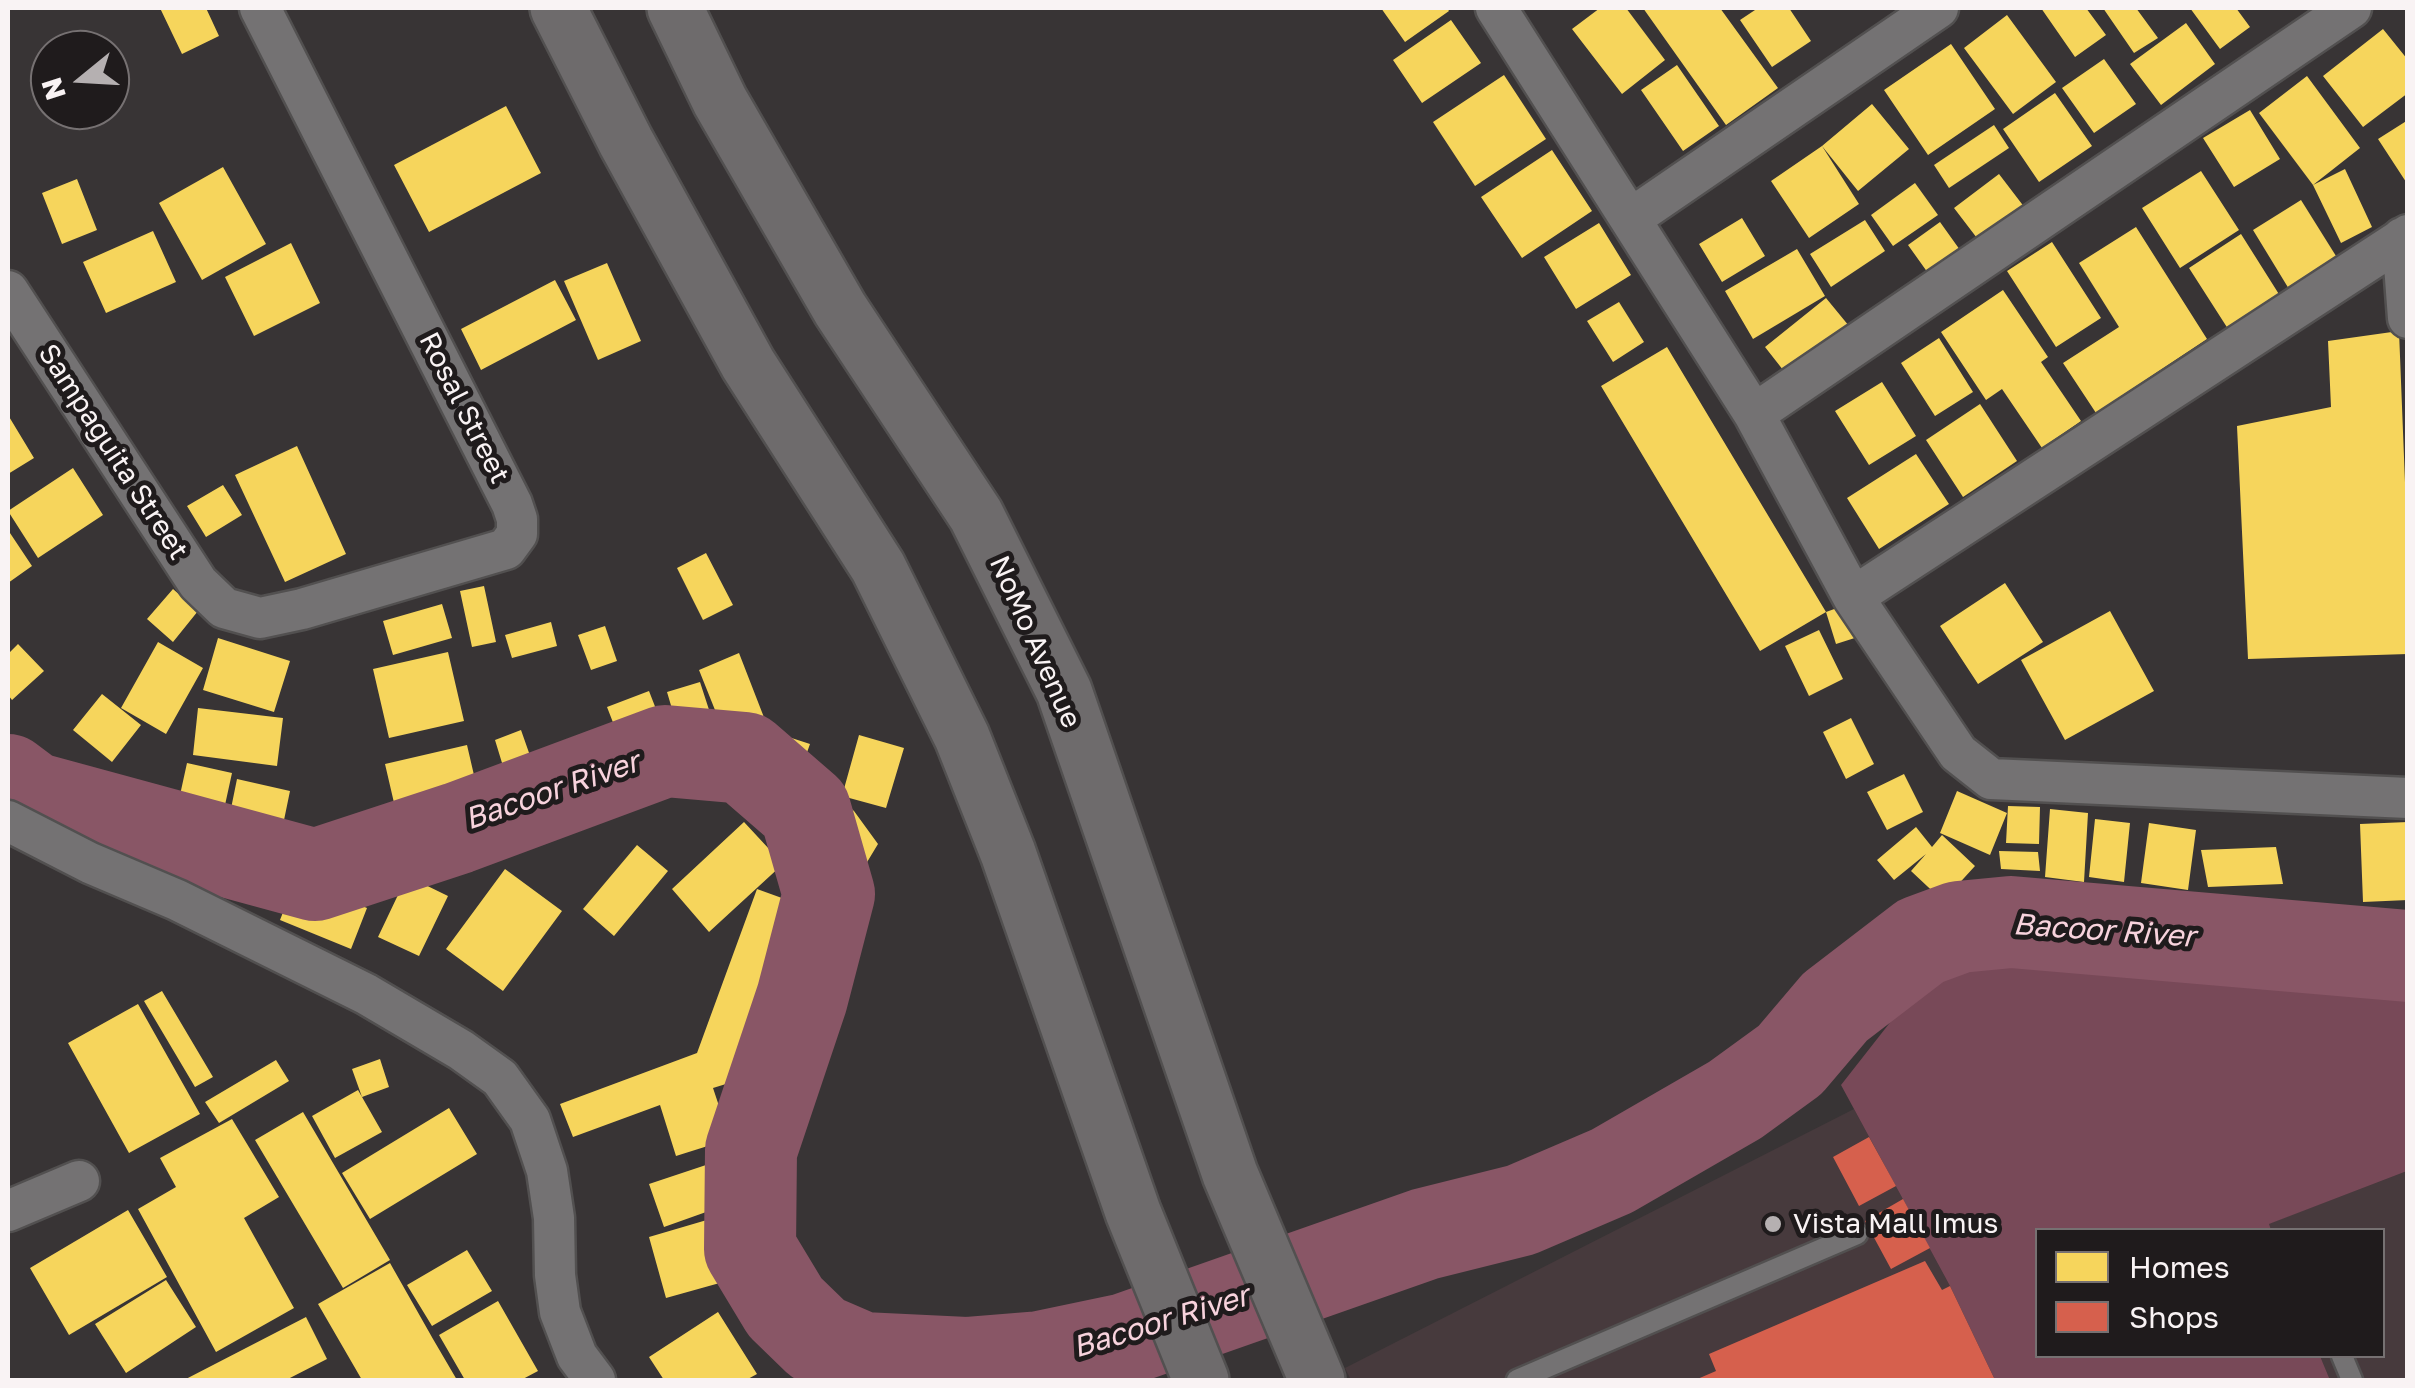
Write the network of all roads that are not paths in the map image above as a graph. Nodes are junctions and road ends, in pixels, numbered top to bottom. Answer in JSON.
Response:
{"nodes":[{"id":1,"x":260,"y":8,"type":"edge"},
{"id":2,"x":558,"y":8,"type":"edge"},
{"id":3,"x":675,"y":8,"type":"edge"},
{"id":4,"x":1938,"y":8,"type":"edge"},
{"id":5,"x":2351,"y":8,"type":"edge"},
{"id":6,"x":1508,"y":12,"type":"edge"},
{"id":7,"x":1630,"y":219,"type":"junction"},
{"id":8,"x":2405,"y":236,"type":"edge"},
{"id":9,"x":8,"y":290,"type":"edge"},
{"id":10,"x":2408,"y":318,"type":"edge"},
{"id":11,"x":1754,"y":414,"type":"junction"},
{"id":12,"x":1853,"y":598,"type":"junction"},
{"id":13,"x":224,"y":608,"type":"joint"},
{"id":14,"x":2408,"y":798,"type":"edge"},
{"id":15,"x":8,"y":821,"type":"edge"},
{"id":16,"x":78,"y":1181,"type":"dead end"},
{"id":17,"x":8,"y":1211,"type":"edge"},
{"id":18,"x":1856,"y":1234,"type":"dead end"},
{"id":19,"x":1314,"y":1372,"type":"edge"},
{"id":20,"x":594,"y":1380,"type":"edge"},
{"id":21,"x":1200,"y":1380,"type":"edge"},
{"id":22,"x":1516,"y":1380,"type":"edge"}],
"edges":[{"from":1,"to":13,"type":"street","name":"Rosal Street"},
{"from":2,"to":21,"type":"main road"},
{"from":3,"to":19,"type":"main road","name":"NoMo Avenue"},
{"from":4,"to":7,"type":"street"},
{"from":5,"to":11,"type":"street"},
{"from":6,"to":7,"type":"street"},
{"from":7,"to":11,"type":"street"},
{"from":8,"to":10,"type":"street"},
{"from":8,"to":12,"type":"street"},
{"from":9,"to":13,"type":"street","name":"Sampaguita Street"},
{"from":11,"to":12,"type":"street"},
{"from":12,"to":14,"type":"street"},
{"from":15,"to":20,"type":"street"},
{"from":16,"to":17,"type":"street"},
{"from":18,"to":22,"type":"lane"}]}
